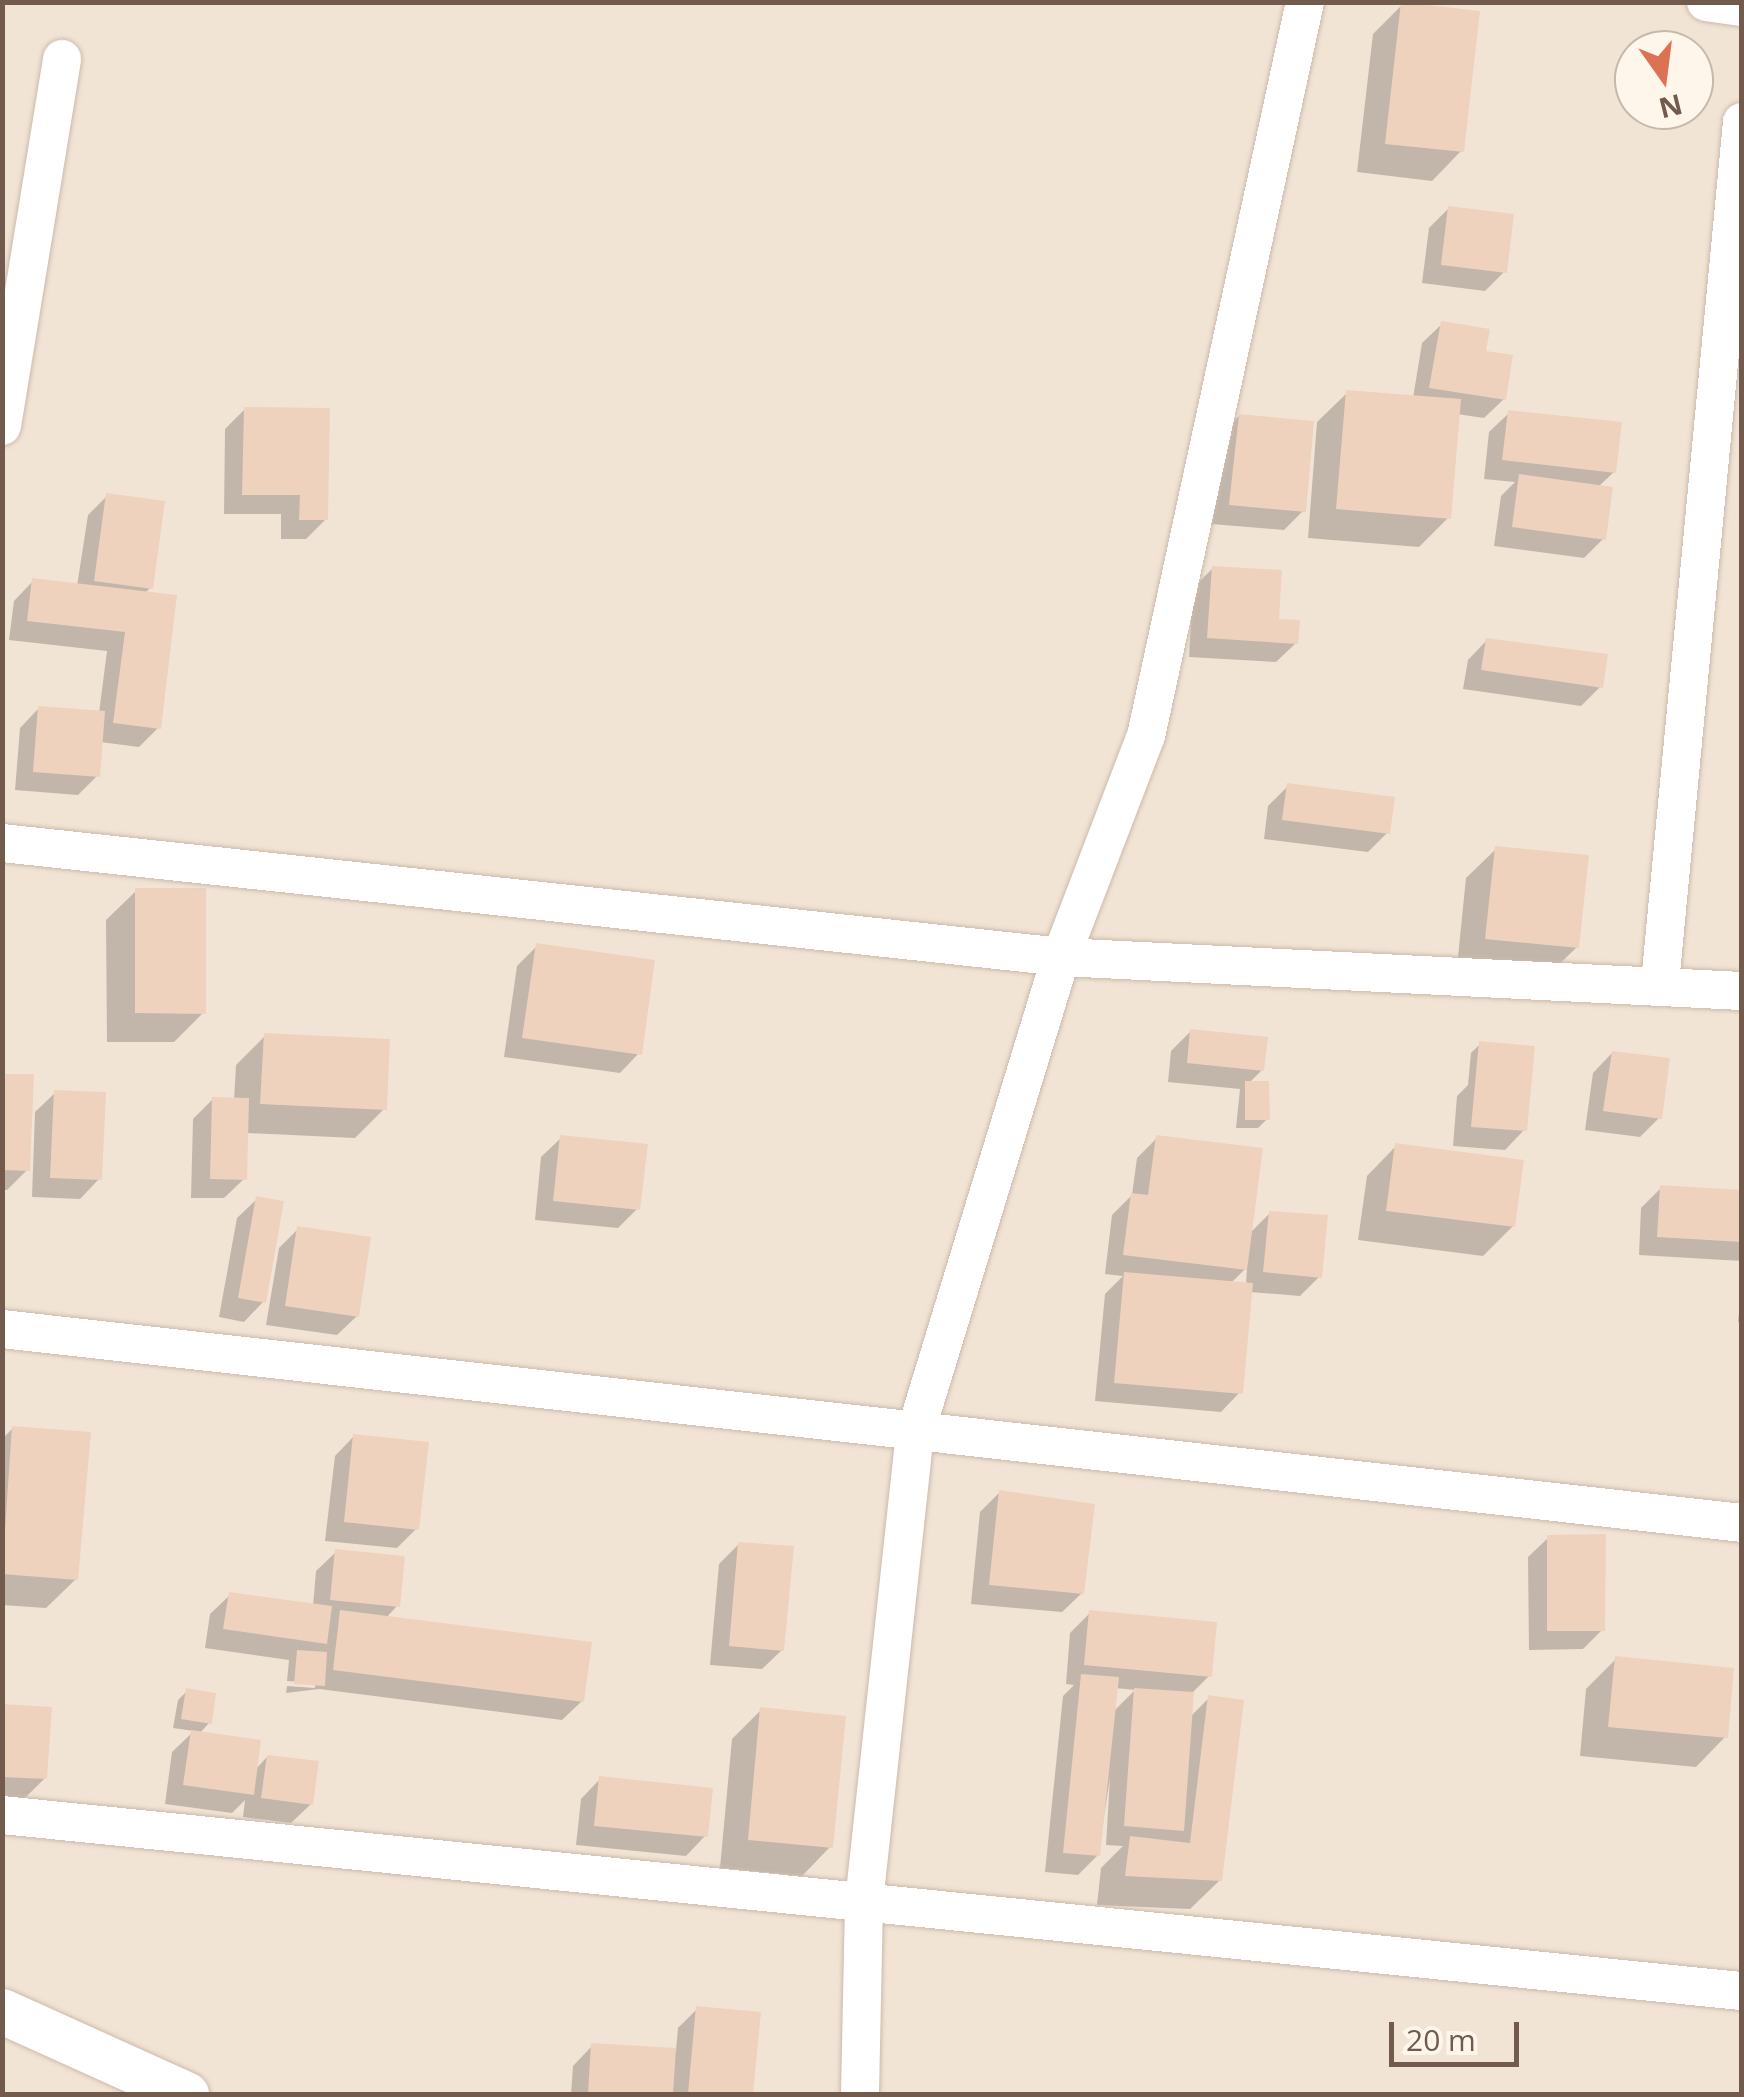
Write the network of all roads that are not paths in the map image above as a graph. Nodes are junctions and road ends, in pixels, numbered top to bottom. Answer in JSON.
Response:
{"nodes":[{"id":1,"x":1306,"y":2,"type":"edge"},
{"id":2,"x":1706,"y":2,"type":"edge"},
{"id":3,"x":1742,"y":8,"type":"edge"},
{"id":4,"x":62,"y":59,"type":"dead end"},
{"id":5,"x":1742,"y":122,"type":"edge"},
{"id":6,"x":2,"y":426,"type":"edge"},
{"id":7,"x":2,"y":844,"type":"edge"},
{"id":8,"x":1061,"y":956,"type":"junction"},
{"id":9,"x":1660,"y":983,"type":"junction"},
{"id":10,"x":1742,"y":990,"type":"edge"},
{"id":11,"x":2,"y":1329,"type":"edge"},
{"id":12,"x":915,"y":1434,"type":"junction"},
{"id":13,"x":1742,"y":1523,"type":"edge"},
{"id":14,"x":2,"y":1815,"type":"edge"},
{"id":15,"x":864,"y":1902,"type":"junction"},
{"id":16,"x":1742,"y":1991,"type":"edge"},
{"id":17,"x":2,"y":2012,"type":"edge"},
{"id":18,"x":186,"y":2094,"type":"edge"},
{"id":19,"x":860,"y":2094,"type":"edge"}],
"edges":[{"from":1,"to":8,"type":"street"},
{"from":2,"to":3,"type":"street"},
{"from":4,"to":6,"type":"street"},
{"from":5,"to":9,"type":"street"},
{"from":7,"to":8,"type":"street"},
{"from":8,"to":9,"type":"street"},
{"from":8,"to":12,"type":"street"},
{"from":9,"to":10,"type":"street"},
{"from":11,"to":12,"type":"street"},
{"from":12,"to":13,"type":"street"},
{"from":12,"to":15,"type":"street"},
{"from":14,"to":15,"type":"street"},
{"from":15,"to":16,"type":"street"},
{"from":15,"to":19,"type":"street"},
{"from":17,"to":18,"type":"street"}]}
